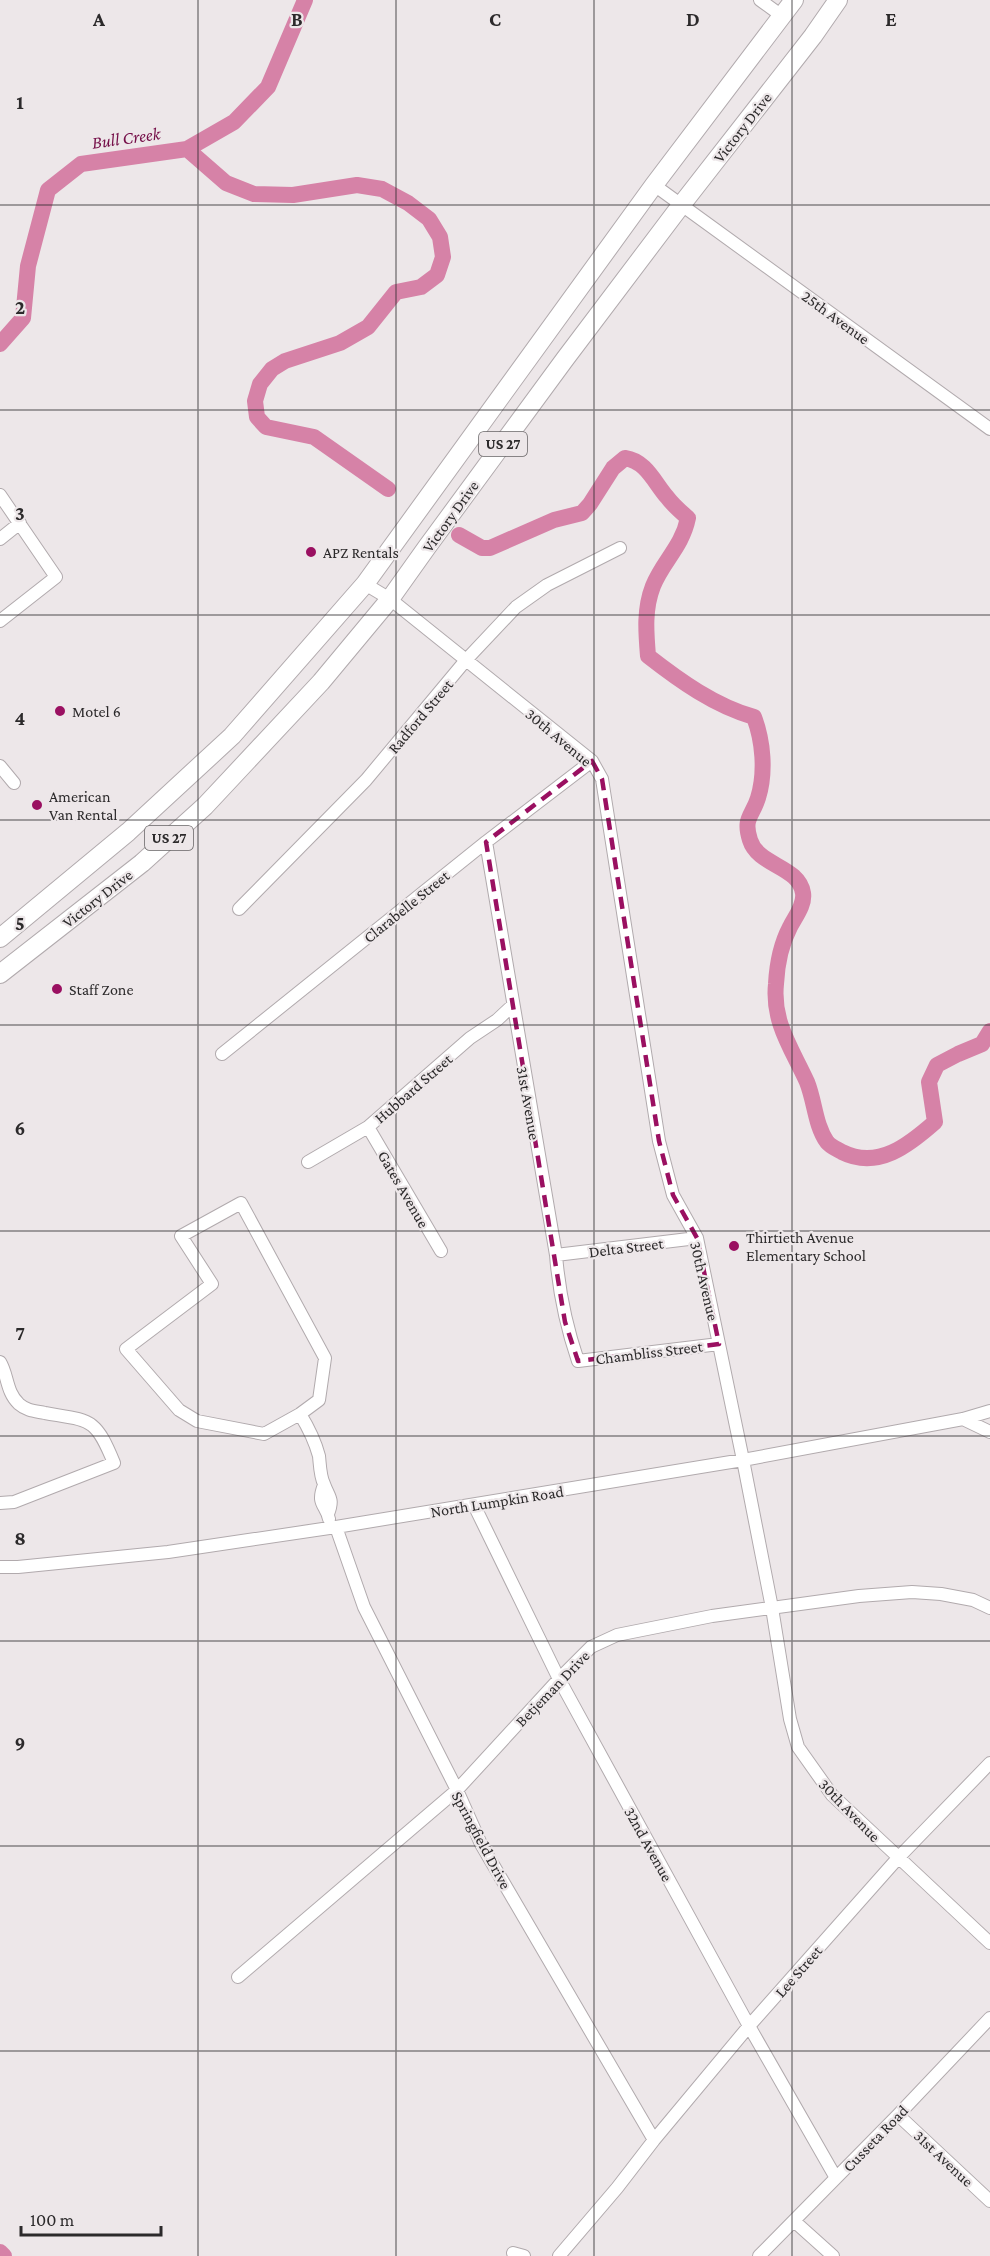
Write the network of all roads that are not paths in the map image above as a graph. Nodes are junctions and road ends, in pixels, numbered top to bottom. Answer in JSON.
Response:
{"nodes":[{"id":1,"x":760,"y":0,"type":"edge"},
{"id":2,"x":794,"y":0,"type":"edge"},
{"id":3,"x":838,"y":0,"type":"edge"},
{"id":4,"x":782,"y":16,"type":"junction"},
{"id":5,"x":654,"y":185,"type":"junction"},
{"id":6,"x":681,"y":204,"type":"junction"},
{"id":7,"x":990,"y":429,"type":"edge"},
{"id":8,"x":0,"y":495,"type":"edge"},
{"id":9,"x":20,"y":524,"type":"junction"},
{"id":10,"x":0,"y":539,"type":"edge"},
{"id":11,"x":620,"y":548,"type":"dead end"},
{"id":12,"x":365,"y":584,"type":"junction"},
{"id":13,"x":390,"y":600,"type":"junction"},
{"id":14,"x":0,"y":621,"type":"edge"},
{"id":15,"x":466,"y":660,"type":"junction"},
{"id":16,"x":592,"y":760,"type":"junction"},
{"id":17,"x":0,"y":765,"type":"edge"},
{"id":18,"x":14,"y":783,"type":"dead end"},
{"id":19,"x":486,"y":842,"type":"junction"},
{"id":20,"x":239,"y":909,"type":"dead end"},
{"id":21,"x":0,"y":938,"type":"edge"},
{"id":22,"x":0,"y":974,"type":"edge"},
{"id":23,"x":512,"y":1006,"type":"junction"},
{"id":24,"x":222,"y":1054,"type":"dead end"},
{"id":25,"x":368,"y":1126,"type":"junction"},
{"id":26,"x":308,"y":1162,"type":"dead end"},
{"id":27,"x":697,"y":1238,"type":"junction"},
{"id":28,"x":441,"y":1251,"type":"dead end"},
{"id":29,"x":556,"y":1255,"type":"junction"},
{"id":30,"x":719,"y":1344,"type":"junction"},
{"id":31,"x":578,"y":1361,"type":"joint"},
{"id":32,"x":0,"y":1362,"type":"edge"},
{"id":33,"x":990,"y":1411,"type":"edge"},
{"id":34,"x":300,"y":1414,"type":"junction"},
{"id":35,"x":963,"y":1419,"type":"junction"},
{"id":36,"x":990,"y":1432,"type":"edge"},
{"id":37,"x":743,"y":1460,"type":"junction"},
{"id":38,"x":0,"y":1503,"type":"edge"},
{"id":39,"x":474,"y":1504,"type":"junction"},
{"id":40,"x":333,"y":1528,"type":"junction"},
{"id":41,"x":0,"y":1568,"type":"edge"},
{"id":42,"x":772,"y":1608,"type":"junction"},
{"id":43,"x":990,"y":1608,"type":"edge"},
{"id":44,"x":559,"y":1679,"type":"junction"},
{"id":45,"x":990,"y":1763,"type":"edge"},
{"id":46,"x":457,"y":1790,"type":"junction"},
{"id":47,"x":898,"y":1858,"type":"junction"},
{"id":48,"x":990,"y":1943,"type":"edge"},
{"id":49,"x":238,"y":1977,"type":"dead end"},
{"id":50,"x":990,"y":2018,"type":"edge"},
{"id":51,"x":749,"y":2026,"type":"junction"},
{"id":52,"x":898,"y":2115,"type":"junction"},
{"id":53,"x":654,"y":2140,"type":"junction"},
{"id":54,"x":836,"y":2178,"type":"junction"},
{"id":55,"x":990,"y":2201,"type":"edge"},
{"id":56,"x":794,"y":2221,"type":"junction"},
{"id":57,"x":559,"y":2256,"type":"edge"},
{"id":58,"x":759,"y":2256,"type":"edge"},
{"id":59,"x":834,"y":2256,"type":"edge"}],
"edges":[{"from":1,"to":4,"type":"street"},
{"from":2,"to":4,"type":"highway","name":"Victory Drive","number":"US 27"},
{"from":3,"to":6,"type":"highway","name":"Victory Drive","number":"US 27"},
{"from":4,"to":5,"type":"highway","name":"Victory Drive","number":"US 27"},
{"from":5,"to":6,"type":"street","name":"25th Avenue"},
{"from":5,"to":12,"type":"highway","name":"Victory Drive","number":"US 27"},
{"from":6,"to":7,"type":"street","name":"25th Avenue"},
{"from":6,"to":13,"type":"highway","name":"Victory Drive","number":"US 27"},
{"from":8,"to":9,"type":"street"},
{"from":9,"to":10,"type":"street"},
{"from":9,"to":14,"type":"street"},
{"from":11,"to":15,"type":"street","name":"Radford Street"},
{"from":12,"to":13,"type":"street","name":"30th Avenue"},
{"from":12,"to":21,"type":"highway","name":"Victory Drive","number":"US 27"},
{"from":13,"to":15,"type":"street","name":"30th Avenue"},
{"from":13,"to":22,"type":"highway","name":"Victory Drive","number":"US 27"},
{"from":15,"to":16,"type":"street","name":"30th Avenue"},
{"from":15,"to":20,"type":"street","name":"Radford Street"},
{"from":16,"to":19,"type":"street","name":"Clarabelle Street"},
{"from":16,"to":27,"type":"street","name":"30th Avenue"},
{"from":17,"to":18,"type":"street"},
{"from":19,"to":23,"type":"street","name":"31st Avenue"},
{"from":19,"to":24,"type":"street","name":"Clarabelle Street"},
{"from":23,"to":25,"type":"street","name":"Hubbard Street"},
{"from":23,"to":29,"type":"street","name":"31st Avenue"},
{"from":25,"to":26,"type":"street","name":"Hubbard Street"},
{"from":25,"to":28,"type":"street","name":"Gates Avenue"},
{"from":27,"to":29,"type":"street","name":"Delta Street"},
{"from":27,"to":30,"type":"street","name":"30th Avenue"},
{"from":29,"to":31,"type":"street","name":"31st Avenue"},
{"from":30,"to":31,"type":"street","name":"Chambliss Street"},
{"from":30,"to":37,"type":"street","name":"30th Avenue"},
{"from":32,"to":38,"type":"street"},
{"from":33,"to":35,"type":"street","name":"North Lumpkin Road"},
{"from":34,"to":34,"type":"street"},
{"from":34,"to":40,"type":"street","name":"Springfield Drive"},
{"from":35,"to":36,"type":"street"},
{"from":35,"to":37,"type":"street","name":"North Lumpkin Road"},
{"from":37,"to":39,"type":"street","name":"North Lumpkin Road"},
{"from":37,"to":42,"type":"street","name":"30th Avenue"},
{"from":39,"to":40,"type":"street","name":"North Lumpkin Road"},
{"from":39,"to":44,"type":"street","name":"32nd Avenue"},
{"from":40,"to":41,"type":"street","name":"North Lumpkin Road"},
{"from":40,"to":46,"type":"street","name":"Springfield Drive"},
{"from":42,"to":43,"type":"street","name":"Betjeman Drive"},
{"from":42,"to":44,"type":"street","name":"Betjeman Drive"},
{"from":42,"to":47,"type":"street","name":"30th Avenue"},
{"from":44,"to":46,"type":"street","name":"Betjeman Drive"},
{"from":44,"to":51,"type":"street","name":"32nd Avenue"},
{"from":45,"to":47,"type":"street","name":"Lee Street"},
{"from":46,"to":49,"type":"street","name":"Betjeman Drive"},
{"from":46,"to":53,"type":"street","name":"Springfield Drive"},
{"from":47,"to":48,"type":"street","name":"30th Avenue"},
{"from":47,"to":51,"type":"street","name":"Lee Street"},
{"from":50,"to":52,"type":"street","name":"Cusseta Road"},
{"from":51,"to":53,"type":"street","name":"Lee Street"},
{"from":51,"to":54,"type":"street","name":"32nd Avenue"},
{"from":52,"to":54,"type":"street","name":"Cusseta Road"},
{"from":52,"to":55,"type":"street","name":"31st Avenue"},
{"from":53,"to":57,"type":"street","name":"Lee Street"},
{"from":54,"to":56,"type":"street","name":"Cusseta Road"},
{"from":56,"to":58,"type":"street","name":"Cusseta Road"},
{"from":56,"to":59,"type":"street"}]}
